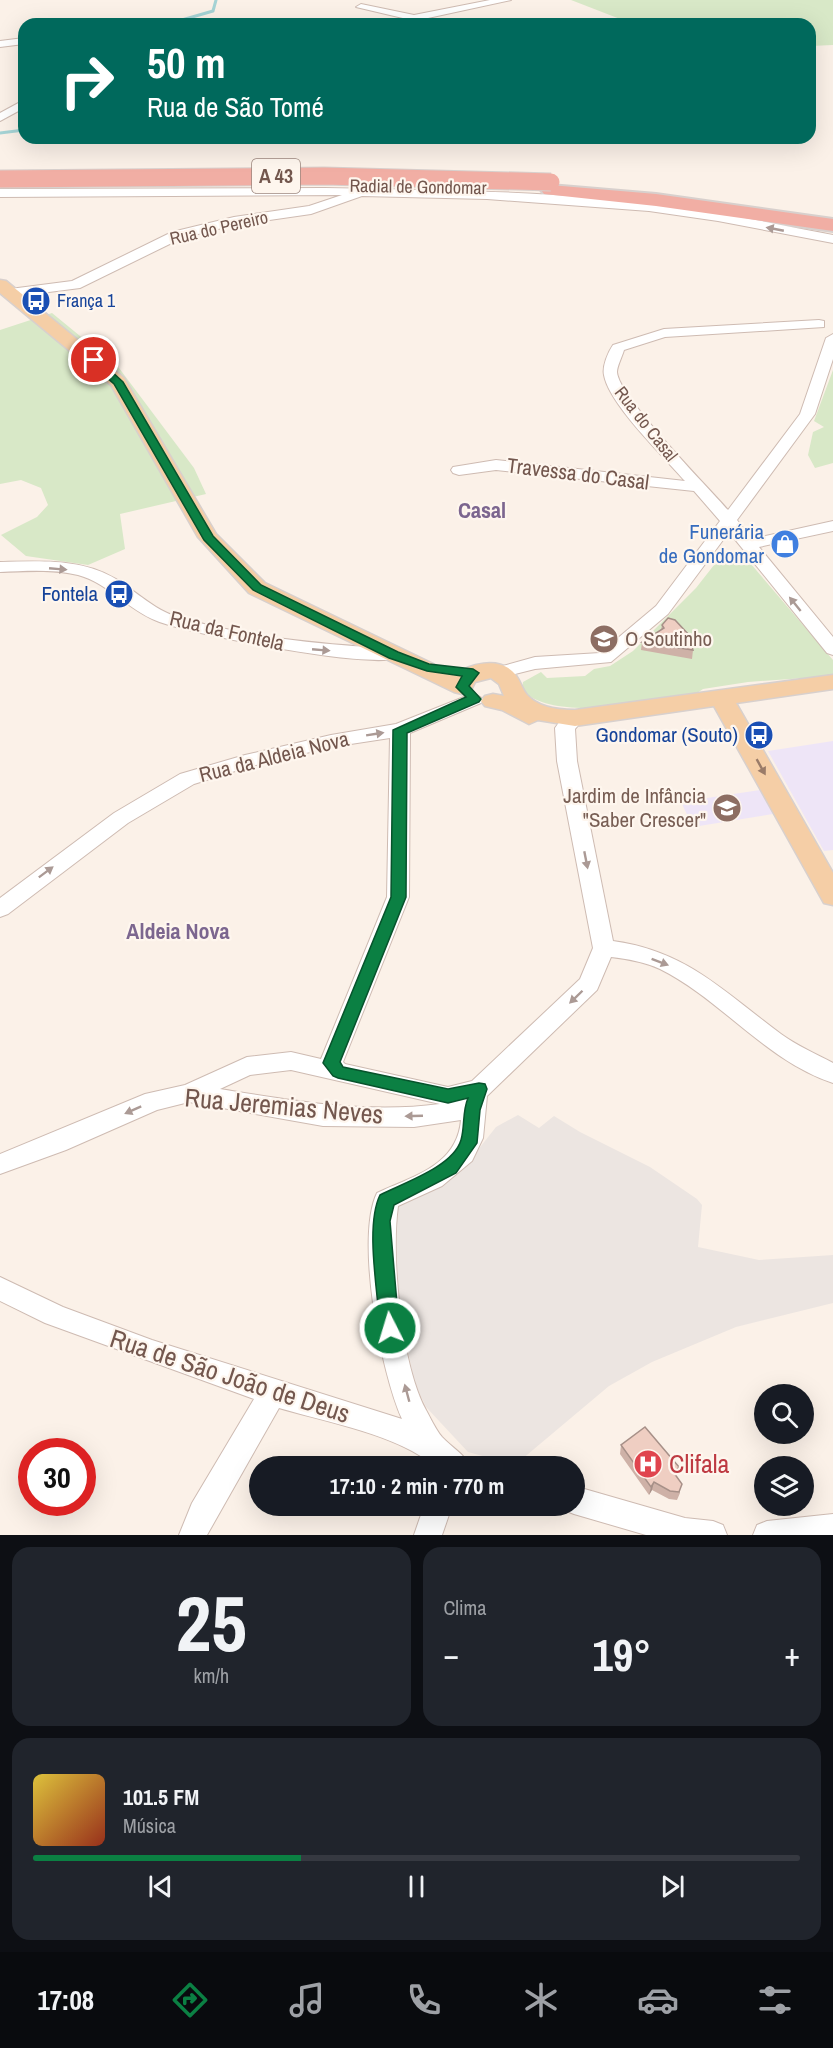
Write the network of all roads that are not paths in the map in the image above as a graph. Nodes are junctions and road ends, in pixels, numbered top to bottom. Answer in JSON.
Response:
{"nodes":[{"id":1,"x":506,"y":0,"type":"edge"},
{"id":2,"x":361,"y":7,"type":"dead end"},
{"id":3,"x":414,"y":18,"type":"joint"},
{"id":4,"x":18,"y":42,"type":"edge"},
{"id":5,"x":0,"y":44,"type":"edge"},
{"id":6,"x":18,"y":107,"type":"edge"},
{"id":7,"x":0,"y":118,"type":"edge"},
{"id":8,"x":366,"y":172,"type":"junction"},
{"id":9,"x":0,"y":174,"type":"edge"},
{"id":10,"x":0,"y":179,"type":"edge"},
{"id":11,"x":550,"y":186,"type":"junction"},
{"id":12,"x":0,"y":187,"type":"edge"},
{"id":13,"x":364,"y":192,"type":"junction"},
{"id":14,"x":426,"y":192,"type":"junction"},
{"id":15,"x":0,"y":193,"type":"edge"},
{"id":16,"x":833,"y":216,"type":"edge"},
{"id":17,"x":833,"y":225,"type":"edge"},
{"id":18,"x":833,"y":239,"type":"edge"},
{"id":19,"x":5,"y":289,"type":"edge"},
{"id":20,"x":819,"y":324,"type":"dead end"},
{"id":21,"x":833,"y":338,"type":"edge"},
{"id":22,"x":459,"y":470,"type":"dead end"},
{"id":23,"x":697,"y":487,"type":"junction"},
{"id":24,"x":727,"y":519,"type":"junction"},
{"id":25,"x":833,"y":526,"type":"edge"},
{"id":26,"x":747,"y":545,"type":"junction"},
{"id":27,"x":0,"y":567,"type":"edge"},
{"id":28,"x":833,"y":649,"type":"edge"},
{"id":29,"x":394,"y":655,"type":"junction"},
{"id":30,"x":506,"y":680,"type":"junction"},
{"id":31,"x":833,"y":682,"type":"edge"},
{"id":32,"x":476,"y":690,"type":"junction"},
{"id":33,"x":833,"y":692,"type":"edge"},
{"id":34,"x":724,"y":702,"type":"junction"},
{"id":35,"x":570,"y":723,"type":"junction"},
{"id":36,"x":400,"y":730,"type":"junction"},
{"id":37,"x":833,"y":896,"type":"edge"},
{"id":38,"x":2,"y":907,"type":"edge"},
{"id":39,"x":604,"y":948,"type":"junction"},
{"id":40,"x":338,"y":1072,"type":"junction"},
{"id":41,"x":833,"y":1074,"type":"edge"},
{"id":42,"x":189,"y":1093,"type":"junction"},
{"id":43,"x":475,"y":1099,"type":"junction"},
{"id":44,"x":0,"y":1164,"type":"edge"},
{"id":45,"x":0,"y":1288,"type":"edge"},
{"id":46,"x":273,"y":1393,"type":"junction"},
{"id":47,"x":432,"y":1446,"type":"junction"},
{"id":48,"x":442,"y":1456,"type":"edge"},
{"id":49,"x":585,"y":1503,"type":"edge"},
{"id":50,"x":435,"y":1516,"type":"edge"},
{"id":51,"x":833,"y":1528,"type":"edge"},
{"id":52,"x":193,"y":1535,"type":"edge"},
{"id":53,"x":428,"y":1535,"type":"edge"},
{"id":54,"x":713,"y":1535,"type":"edge"},
{"id":55,"x":775,"y":1535,"type":"edge"}],
"edges":[{"from":1,"to":3,"type":"street"},
{"from":2,"to":3,"type":"street"},
{"from":4,"to":5,"type":"street"},
{"from":6,"to":7,"type":"street"},
{"from":8,"to":9,"type":"street"},
{"from":8,"to":13,"type":"street"},
{"from":8,"to":14,"type":"street"},
{"from":10,"to":11,"type":"highway","name":"Radial de Gondomar","number":"A 43","bridge":true},
{"from":11,"to":12,"type":"highway","name":"Radial de Gondomar","number":"A 43"},
{"from":11,"to":16,"type":"highway","name":"Radial de Gondomar","number":"A 43"},
{"from":11,"to":17,"type":"highway","name":"Radial de Gondomar","number":"A 43"},
{"from":13,"to":14,"type":"street"},
{"from":13,"to":15,"type":"street"},
{"from":13,"to":19,"type":"street","name":"Rua do Pereiro"},
{"from":18,"to":14,"type":"street","one_way":true},
{"from":19,"to":29,"type":"main road"},
{"from":20,"to":23,"type":"street","name":"Rua do Casal"},
{"from":21,"to":24,"type":"street"},
{"from":22,"to":23,"type":"street","name":"Travessa do Casal"},
{"from":23,"to":24,"type":"street","name":"Rua do Casal"},
{"from":24,"to":26,"type":"street","name":"Rua do Casal"},
{"from":24,"to":30,"type":"street"},
{"from":25,"to":26,"type":"street"},
{"from":28,"to":26,"type":"street","name":"Rua do Casal","one_way":true},
{"from":27,"to":29,"type":"street","name":"Rua da Fontela","one_way":true},
{"from":29,"to":32,"type":"main road"},
{"from":30,"to":32,"type":"main road"},
{"from":30,"to":32,"type":"main road"},
{"from":30,"to":35,"type":"main road"},
{"from":31,"to":34,"type":"main road"},
{"from":32,"to":35,"type":"main road"},
{"from":32,"to":36,"type":"street","name":"Rua da Aldeia Nova"},
{"from":33,"to":34,"type":"main road"},
{"from":34,"to":35,"type":"main road"},
{"from":34,"to":37,"type":"main road","one_way":true},
{"from":35,"to":39,"type":"street","one_way":true},
{"from":38,"to":36,"type":"street","name":"Rua da Aldeia Nova","one_way":true},
{"from":36,"to":40,"type":"street"},
{"from":39,"to":41,"type":"street","one_way":true},
{"from":39,"to":43,"type":"street","one_way":true},
{"from":40,"to":42,"type":"street"},
{"from":40,"to":43,"type":"street"},
{"from":43,"to":42,"type":"street","name":"Rua Jeremias Neves","one_way":true},
{"from":42,"to":44,"type":"street","name":"Rua Jeremias Neves","one_way":true},
{"from":47,"to":43,"type":"street","one_way":true},
{"from":45,"to":46,"type":"street","name":"Rua de São João de Deus"},
{"from":46,"to":47,"type":"street","name":"Rua de São João de Deus"},
{"from":46,"to":52,"type":"street"},
{"from":47,"to":48,"type":"street","name":"Rua de São João de Deus"},
{"from":49,"to":54,"type":"street"},
{"from":50,"to":53,"type":"street"},
{"from":51,"to":55,"type":"street"}]}
